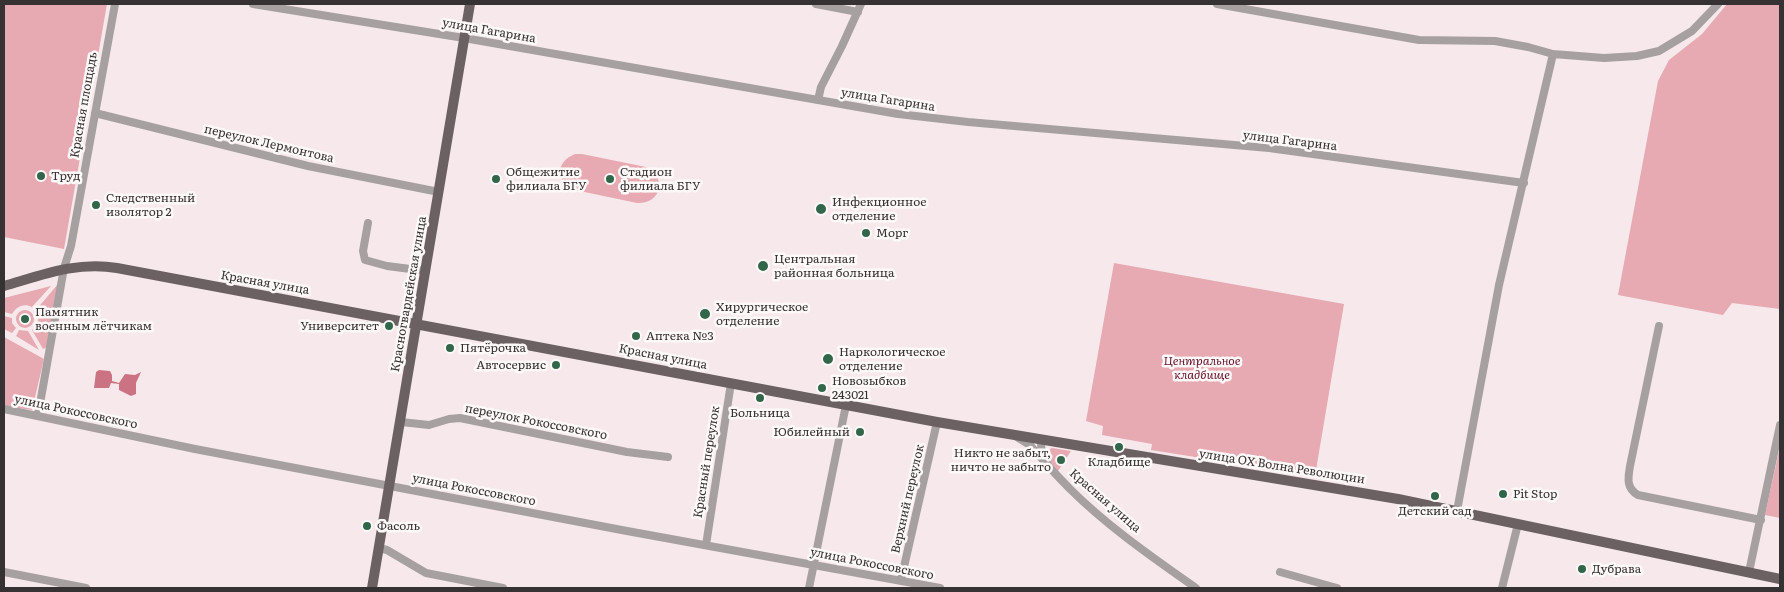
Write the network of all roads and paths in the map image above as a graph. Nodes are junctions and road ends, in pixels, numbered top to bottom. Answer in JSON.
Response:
{"nodes":[{"id":1,"x":116,"y":4,"type":"edge"},
{"id":2,"x":253,"y":4,"type":"edge"},
{"id":3,"x":470,"y":4,"type":"edge"},
{"id":4,"x":816,"y":4,"type":"edge"},
{"id":5,"x":861,"y":4,"type":"edge"},
{"id":6,"x":1216,"y":4,"type":"edge"},
{"id":7,"x":1718,"y":4,"type":"edge"},
{"id":8,"x":858,"y":12,"type":"junction"},
{"id":9,"x":464,"y":38,"type":"junction"},
{"id":10,"x":1553,"y":54,"type":"junction"},
{"id":11,"x":818,"y":100,"type":"junction"},
{"id":12,"x":95,"y":113,"type":"junction"},
{"id":13,"x":1524,"y":183,"type":"junction"},
{"id":14,"x":439,"y":192,"type":"junction"},
{"id":15,"x":368,"y":223,"type":"dead end"},
{"id":16,"x":64,"y":268,"type":"junction"},
{"id":17,"x":426,"y":271,"type":"junction"},
{"id":18,"x":4,"y":286,"type":"edge"},
{"id":19,"x":417,"y":323,"type":"junction"},
{"id":20,"x":1660,"y":326,"type":"dead end"},
{"id":21,"x":731,"y":383,"type":"junction"},
{"id":22,"x":846,"y":405,"type":"junction"},
{"id":23,"x":4,"y":409,"type":"edge"},
{"id":24,"x":38,"y":415,"type":"junction"},
{"id":25,"x":401,"y":422,"type":"junction"},
{"id":26,"x":937,"y":422,"type":"junction"},
{"id":27,"x":1780,"y":425,"type":"edge"},
{"id":28,"x":1016,"y":436,"type":"junction"},
{"id":29,"x":1042,"y":441,"type":"junction"},
{"id":30,"x":668,"y":457,"type":"dead end"},
{"id":31,"x":1049,"y":466,"type":"junction"},
{"id":32,"x":390,"y":485,"type":"junction"},
{"id":33,"x":1457,"y":510,"type":"junction"},
{"id":34,"x":1761,"y":520,"type":"junction"},
{"id":35,"x":1518,"y":524,"type":"junction"},
{"id":36,"x":706,"y":545,"type":"junction"},
{"id":37,"x":379,"y":548,"type":"junction"},
{"id":38,"x":814,"y":564,"type":"junction"},
{"id":39,"x":4,"y":572,"type":"edge"},
{"id":40,"x":1280,"y":572,"type":"dead end"},
{"id":41,"x":1749,"y":572,"type":"junction"},
{"id":42,"x":1780,"y":579,"type":"edge"},
{"id":43,"x":901,"y":580,"type":"junction"},
{"id":44,"x":86,"y":588,"type":"edge"},
{"id":45,"x":372,"y":588,"type":"edge"},
{"id":46,"x":503,"y":588,"type":"edge"},
{"id":47,"x":809,"y":588,"type":"edge"},
{"id":48,"x":940,"y":588,"type":"edge"},
{"id":49,"x":1196,"y":588,"type":"edge"},
{"id":50,"x":1337,"y":588,"type":"edge"},
{"id":51,"x":1502,"y":588,"type":"edge"}],
"edges":[{"from":1,"to":12,"type":"street","name":"Красная площадь"},
{"from":2,"to":9,"type":"street","name":"улица Гагарина"},
{"from":3,"to":9,"type":"main road","name":"Красногвардейская улица"},
{"from":4,"to":8,"type":"street"},
{"from":5,"to":8,"type":"street"},
{"from":6,"to":10,"type":"street"},
{"from":7,"to":10,"type":"street"},
{"from":8,"to":11,"type":"street"},
{"from":9,"to":11,"type":"street","name":"улица Гагарина"},
{"from":9,"to":14,"type":"main road","name":"Красногвардейская улица"},
{"from":10,"to":13,"type":"street"},
{"from":11,"to":13,"type":"street","name":"улица Гагарина"},
{"from":12,"to":14,"type":"street","name":"переулок Лермонтова"},
{"from":12,"to":16,"type":"street","name":"Красная площадь"},
{"from":13,"to":33,"type":"street"},
{"from":14,"to":17,"type":"main road","name":"Красногвардейская улица"},
{"from":15,"to":17,"type":"street"},
{"from":16,"to":18,"type":"main road"},
{"from":16,"to":19,"type":"main road","name":"Красная улица"},
{"from":16,"to":24,"type":"street","name":"Красная площадь"},
{"from":17,"to":19,"type":"main road","name":"Красногвардейская улица"},
{"from":19,"to":21,"type":"main road","name":"Красная улица"},
{"from":19,"to":25,"type":"main road","name":"Красногвардейская улица"},
{"from":20,"to":34,"type":"street"},
{"from":21,"to":22,"type":"main road","name":"Красная улица"},
{"from":21,"to":36,"type":"street","name":"Красный переулок"},
{"from":22,"to":26,"type":"main road","name":"Красная улица"},
{"from":22,"to":38,"type":"street"},
{"from":23,"to":24,"type":"street","name":"улица Рокоссовского"},
{"from":24,"to":32,"type":"street","name":"улица Рокоссовского"},
{"from":25,"to":30,"type":"street","name":"переулок Рокоссовского"},
{"from":25,"to":32,"type":"main road","name":"Красногвардейская улица"},
{"from":26,"to":28,"type":"main road","name":"Красная улица"},
{"from":26,"to":43,"type":"street","name":"Верхний переулок"},
{"from":27,"to":34,"type":"street"},
{"from":28,"to":29,"type":"main road","name":"Красная улица"},
{"from":28,"to":31,"type":"street"},
{"from":29,"to":31,"type":"street","name":"Красная улица"},
{"from":29,"to":33,"type":"main road","name":"улица ОХ Волна Революции"},
{"from":31,"to":49,"type":"street","name":"Красная улица"},
{"from":32,"to":36,"type":"street","name":"улица Рокоссовского"},
{"from":32,"to":37,"type":"main road","name":"Красногвардейская улица"},
{"from":33,"to":35,"type":"main road","name":"улица ОХ Волна Революции"},
{"from":34,"to":41,"type":"street"},
{"from":35,"to":41,"type":"main road","name":"улица ОХ Волна Революции"},
{"from":35,"to":51,"type":"street"},
{"from":36,"to":38,"type":"street","name":"улица Рокоссовского"},
{"from":37,"to":45,"type":"main road","name":"Красногвардейская улица"},
{"from":37,"to":46,"type":"street"},
{"from":38,"to":43,"type":"street","name":"улица Рокоссовского"},
{"from":38,"to":47,"type":"street"},
{"from":39,"to":44,"type":"street"},
{"from":40,"to":50,"type":"street"},
{"from":41,"to":42,"type":"main road","name":"улица ОХ Волна Революции"},
{"from":43,"to":48,"type":"street","name":"улица Рокоссовского"}]}
